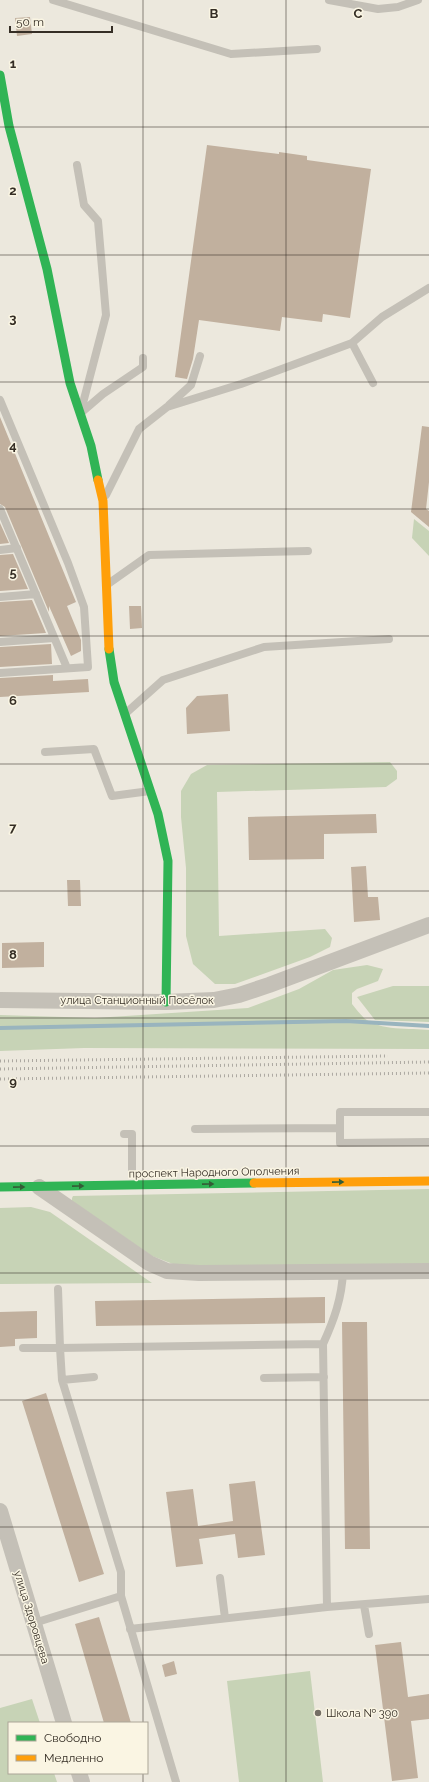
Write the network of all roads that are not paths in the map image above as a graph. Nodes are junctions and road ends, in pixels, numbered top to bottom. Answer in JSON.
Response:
{"nodes":[{"id":1,"x":53,"y":0,"type":"edge"},
{"id":2,"x":329,"y":0,"type":"edge"},
{"id":3,"x":418,"y":0,"type":"edge"},
{"id":4,"x":317,"y":49,"type":"dead end"},
{"id":5,"x":0,"y":75,"type":"edge"},
{"id":6,"x":77,"y":164,"type":"dead end"},
{"id":7,"x":429,"y":288,"type":"edge"},
{"id":8,"x":352,"y":343,"type":"junction"},
{"id":9,"x":200,"y":356,"type":"dead end"},
{"id":10,"x":143,"y":358,"type":"dead end"},
{"id":11,"x":373,"y":383,"type":"dead end"},
{"id":12,"x":0,"y":400,"type":"edge"},
{"id":13,"x":167,"y":407,"type":"junction"},
{"id":14,"x":80,"y":414,"type":"junction"},
{"id":15,"x":103,"y":501,"type":"junction"},
{"id":16,"x":0,"y":509,"type":"edge"},
{"id":17,"x":17,"y":548,"type":"junction"},
{"id":18,"x":0,"y":550,"type":"edge"},
{"id":19,"x":308,"y":551,"type":"dead end"},
{"id":20,"x":106,"y":585,"type":"junction"},
{"id":21,"x":36,"y":594,"type":"junction"},
{"id":22,"x":0,"y":597,"type":"edge"},
{"id":23,"x":54,"y":638,"type":"junction"},
{"id":24,"x":389,"y":639,"type":"dead end"},
{"id":25,"x":0,"y":642,"type":"edge"},
{"id":26,"x":67,"y":668,"type":"junction"},
{"id":27,"x":0,"y":673,"type":"edge"},
{"id":28,"x":125,"y":715,"type":"junction"},
{"id":29,"x":44,"y":752,"type":"dead end"},
{"id":30,"x":151,"y":791,"type":"junction"},
{"id":31,"x":429,"y":925,"type":"edge"},
{"id":32,"x":0,"y":1000,"type":"edge"},
{"id":33,"x":166,"y":1002,"type":"junction"},
{"id":34,"x":429,"y":1112,"type":"edge"},
{"id":35,"x":340,"y":1128,"type":"junction"},
{"id":36,"x":195,"y":1129,"type":"dead end"},
{"id":37,"x":124,"y":1134,"type":"dead end"},
{"id":38,"x":429,"y":1142,"type":"edge"},
{"id":39,"x":132,"y":1171,"type":"dead end"},
{"id":40,"x":429,"y":1181,"type":"edge"},
{"id":41,"x":39,"y":1186,"type":"junction"},
{"id":42,"x":0,"y":1187,"type":"edge"},
{"id":43,"x":343,"y":1271,"type":"junction"},
{"id":44,"x":429,"y":1271,"type":"edge"},
{"id":45,"x":58,"y":1289,"type":"dead end"},
{"id":46,"x":323,"y":1344,"type":"junction"},
{"id":47,"x":22,"y":1348,"type":"dead end"},
{"id":48,"x":60,"y":1348,"type":"junction"},
{"id":49,"x":94,"y":1377,"type":"dead end"},
{"id":50,"x":324,"y":1377,"type":"junction"},
{"id":51,"x":264,"y":1378,"type":"dead end"},
{"id":52,"x":62,"y":1380,"type":"junction"},
{"id":53,"x":1,"y":1515,"type":"edge"},
{"id":54,"x":220,"y":1578,"type":"dead end"},
{"id":55,"x":121,"y":1596,"type":"junction"},
{"id":56,"x":429,"y":1599,"type":"edge"},
{"id":57,"x":364,"y":1605,"type":"junction"},
{"id":58,"x":327,"y":1607,"type":"junction"},
{"id":59,"x":225,"y":1618,"type":"junction"},
{"id":60,"x":34,"y":1622,"type":"junction"},
{"id":61,"x":130,"y":1629,"type":"junction"},
{"id":62,"x":368,"y":1634,"type":"dead end"},
{"id":63,"x":64,"y":1722,"type":"edge"},
{"id":64,"x":176,"y":1782,"type":"edge"}],
"edges":[{"from":1,"to":4,"type":"lane"},
{"from":2,"to":3,"type":"lane"},
{"from":5,"to":14,"type":"street"},
{"from":6,"to":14,"type":"lane"},
{"from":7,"to":8,"type":"lane"},
{"from":8,"to":11,"type":"lane"},
{"from":8,"to":13,"type":"lane"},
{"from":9,"to":13,"type":"lane"},
{"from":10,"to":14,"type":"lane"},
{"from":12,"to":26,"type":"lane"},
{"from":13,"to":15,"type":"lane"},
{"from":14,"to":15,"type":"street"},
{"from":15,"to":20,"type":"street"},
{"from":16,"to":17,"type":"lane"},
{"from":17,"to":18,"type":"lane"},
{"from":17,"to":21,"type":"lane"},
{"from":19,"to":20,"type":"lane"},
{"from":20,"to":28,"type":"street"},
{"from":21,"to":22,"type":"lane"},
{"from":21,"to":23,"type":"lane"},
{"from":23,"to":25,"type":"lane"},
{"from":23,"to":26,"type":"lane"},
{"from":24,"to":28,"type":"lane"},
{"from":26,"to":27,"type":"lane"},
{"from":28,"to":30,"type":"street"},
{"from":29,"to":30,"type":"lane"},
{"from":30,"to":33,"type":"street"},
{"from":31,"to":33,"type":"street","name":"улица Станционный Посёлок"},
{"from":32,"to":33,"type":"street","name":"улица Станционный Посёлок"},
{"from":34,"to":35,"type":"lane"},
{"from":35,"to":36,"type":"lane"},
{"from":35,"to":38,"type":"lane"},
{"from":37,"to":39,"type":"lane"},
{"from":41,"to":40,"type":"street","name":"проспект Народного Ополчения","one_way":true},
{"from":42,"to":41,"type":"street","name":"проспект Народного Ополчения","one_way":true},
{"from":41,"to":43,"type":"street"},
{"from":43,"to":44,"type":"street"},
{"from":43,"to":46,"type":"lane"},
{"from":45,"to":48,"type":"lane"},
{"from":46,"to":48,"type":"lane"},
{"from":46,"to":50,"type":"lane"},
{"from":47,"to":48,"type":"lane"},
{"from":48,"to":52,"type":"lane"},
{"from":49,"to":52,"type":"lane"},
{"from":50,"to":51,"type":"lane"},
{"from":50,"to":58,"type":"lane"},
{"from":52,"to":55,"type":"lane"},
{"from":53,"to":60,"type":"street","name":"улица Здоровцева"},
{"from":54,"to":59,"type":"lane"},
{"from":55,"to":60,"type":"lane"},
{"from":55,"to":61,"type":"lane"},
{"from":56,"to":57,"type":"lane"},
{"from":57,"to":58,"type":"lane"},
{"from":57,"to":62,"type":"lane"},
{"from":58,"to":59,"type":"lane"},
{"from":59,"to":61,"type":"lane"},
{"from":60,"to":63,"type":"street","name":"улица Здоровцева"},
{"from":61,"to":64,"type":"lane"}]}
